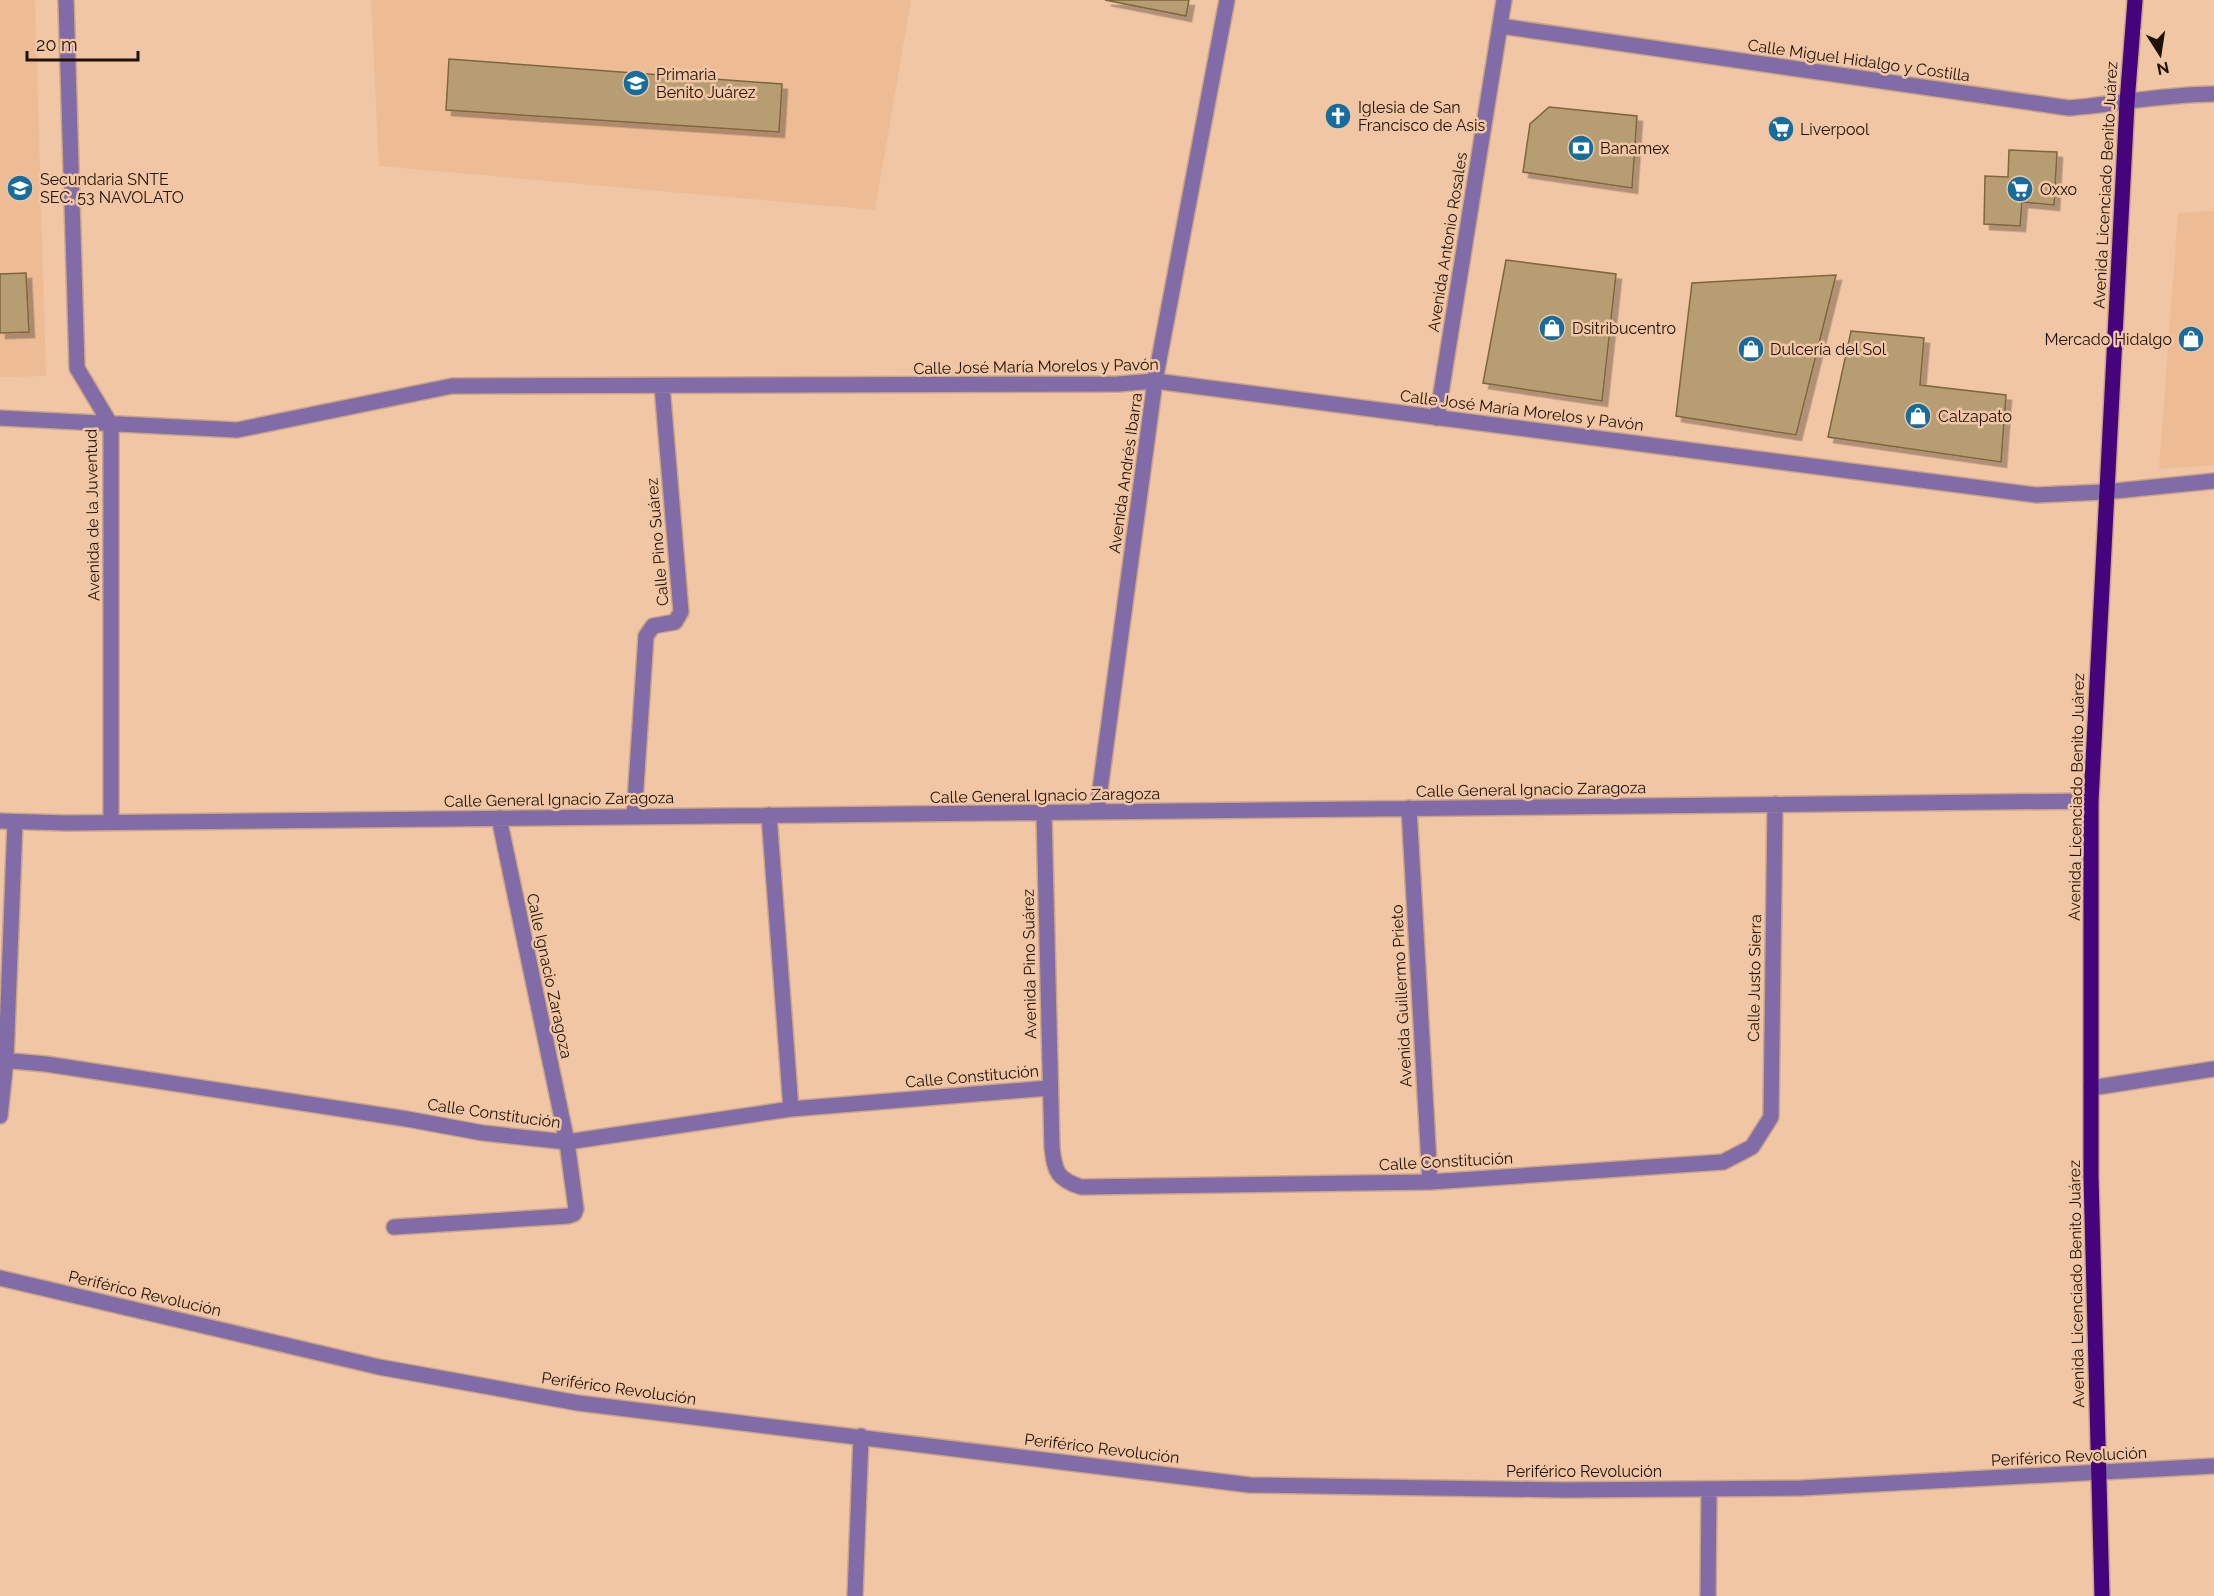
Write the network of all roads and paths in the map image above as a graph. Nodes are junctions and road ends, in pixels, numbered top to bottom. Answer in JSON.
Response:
{"nodes":[{"id":1,"x":66,"y":0,"type":"edge"},
{"id":2,"x":1227,"y":0,"type":"edge"},
{"id":3,"x":1504,"y":0,"type":"edge"},
{"id":4,"x":2135,"y":0,"type":"edge"},
{"id":5,"x":1500,"y":26,"type":"junction"},
{"id":6,"x":2214,"y":94,"type":"edge"},
{"id":7,"x":2127,"y":103,"type":"junction"},
{"id":8,"x":1155,"y":381,"type":"junction"},
{"id":9,"x":662,"y":386,"type":"junction"},
{"id":10,"x":0,"y":418,"type":"edge"},
{"id":11,"x":1437,"y":418,"type":"junction"},
{"id":12,"x":111,"y":425,"type":"junction"},
{"id":13,"x":2214,"y":481,"type":"edge"},
{"id":14,"x":2106,"y":492,"type":"junction"},
{"id":15,"x":2091,"y":801,"type":"junction"},
{"id":16,"x":1774,"y":804,"type":"junction"},
{"id":17,"x":1408,"y":808,"type":"junction"},
{"id":18,"x":1097,"y":812,"type":"junction"},
{"id":19,"x":1044,"y":813,"type":"junction"},
{"id":20,"x":769,"y":815,"type":"junction"},
{"id":21,"x":634,"y":817,"type":"junction"},
{"id":22,"x":499,"y":818,"type":"junction"},
{"id":23,"x":8,"y":822,"type":"edge"},
{"id":24,"x":111,"y":822,"type":"junction"},
{"id":25,"x":3,"y":1060,"type":"edge"},
{"id":26,"x":2214,"y":1069,"type":"edge"},
{"id":27,"x":1049,"y":1088,"type":"junction"},
{"id":28,"x":2091,"y":1088,"type":"junction"},
{"id":29,"x":791,"y":1109,"type":"junction"},
{"id":30,"x":0,"y":1116,"type":"edge"},
{"id":31,"x":567,"y":1142,"type":"junction"},
{"id":32,"x":1752,"y":1147,"type":"joint"},
{"id":33,"x":1066,"y":1182,"type":"joint"},
{"id":34,"x":1430,"y":1182,"type":"junction"},
{"id":35,"x":393,"y":1227,"type":"dead end"},
{"id":36,"x":0,"y":1278,"type":"edge"},
{"id":37,"x":861,"y":1436,"type":"junction"},
{"id":38,"x":2214,"y":1466,"type":"edge"},
{"id":39,"x":2099,"y":1473,"type":"junction"},
{"id":40,"x":1709,"y":1489,"type":"junction"},
{"id":41,"x":855,"y":1596,"type":"edge"},
{"id":42,"x":1708,"y":1596,"type":"edge"},
{"id":43,"x":2102,"y":1596,"type":"edge"}],
"edges":[{"from":1,"to":12,"type":"street","name":"Avenida de la Juventud"},
{"from":2,"to":8,"type":"street","name":"Avenida Andrés Ibarra"},
{"from":3,"to":5,"type":"street","name":"Avenida Antonio Rosales"},
{"from":4,"to":7,"type":"main road","name":"Avenida Licenciado Benito Juárez"},
{"from":5,"to":7,"type":"street","name":"Calle Miguel Hidalgo y Costilla"},
{"from":5,"to":11,"type":"street","name":"Avenida Antonio Rosales"},
{"from":6,"to":7,"type":"street","name":"Calle Miguel Hidalgo y Costilla"},
{"from":7,"to":14,"type":"main road","name":"Avenida Licenciado Benito Juárez"},
{"from":8,"to":9,"type":"street","name":"Calle José María Morelos y Pavón"},
{"from":8,"to":11,"type":"street","name":"Calle José María Morelos y Pavón"},
{"from":8,"to":18,"type":"street","name":"Avenida Andrés Ibarra"},
{"from":9,"to":12,"type":"street","name":"Calle José María Morelos y Pavón"},
{"from":9,"to":21,"type":"street","name":"Calle Pino Suárez"},
{"from":10,"to":12,"type":"street","name":"Calle José María Morelos y Pavón"},
{"from":11,"to":14,"type":"street","name":"Calle José María Morelos y Pavón"},
{"from":12,"to":24,"type":"street","name":"Avenida de la Juventud"},
{"from":13,"to":14,"type":"street","name":"Calle José María Morelos y Pavón"},
{"from":14,"to":15,"type":"main road","name":"Avenida Licenciado Benito Juárez"},
{"from":15,"to":16,"type":"street","name":"Calle General Ignacio Zaragoza"},
{"from":15,"to":28,"type":"main road","name":"Avenida Licenciado Benito Juárez"},
{"from":16,"to":17,"type":"street","name":"Calle General Ignacio Zaragoza"},
{"from":16,"to":32,"type":"street","name":"Calle Justo Sierra"},
{"from":17,"to":18,"type":"street","name":"Calle General Ignacio Zaragoza"},
{"from":17,"to":34,"type":"street","name":"Avenida Guillermo Prieto"},
{"from":18,"to":19,"type":"street","name":"Calle General Ignacio Zaragoza"},
{"from":19,"to":20,"type":"street","name":"Calle General Ignacio Zaragoza"},
{"from":19,"to":27,"type":"street","name":"Avenida Pino Suárez"},
{"from":20,"to":21,"type":"street","name":"Calle General Ignacio Zaragoza"},
{"from":20,"to":29,"type":"street"},
{"from":21,"to":22,"type":"street","name":"Calle General Ignacio Zaragoza"},
{"from":22,"to":24,"type":"street","name":"Calle General Ignacio Zaragoza"},
{"from":22,"to":31,"type":"street","name":"Calle Ignacio Zaragoza"},
{"from":23,"to":24,"type":"street","name":"Calle General Ignacio Zaragoza"},
{"from":23,"to":25,"type":"street"},
{"from":25,"to":30,"type":"street"},
{"from":25,"to":31,"type":"street","name":"Calle Constitución"},
{"from":26,"to":28,"type":"street"},
{"from":27,"to":29,"type":"street","name":"Calle Constitución"},
{"from":27,"to":33,"type":"street","name":"Avenida Pino Suárez"},
{"from":28,"to":39,"type":"main road","name":"Avenida Licenciado Benito Juárez"},
{"from":29,"to":31,"type":"street","name":"Calle Constitución"},
{"from":31,"to":35,"type":"street","name":"Calle Ignacio Zaragoza"},
{"from":32,"to":34,"type":"street","name":"Calle Constitución"},
{"from":33,"to":34,"type":"street","name":"Calle Constitución"},
{"from":36,"to":37,"type":"street","name":"Periférico Revolución"},
{"from":37,"to":40,"type":"street","name":"Periférico Revolución"},
{"from":37,"to":41,"type":"street"},
{"from":38,"to":39,"type":"street","name":"Periférico Revolución"},
{"from":39,"to":40,"type":"street","name":"Periférico Revolución"},
{"from":39,"to":43,"type":"main road","name":"Avenida Licenciado Benito Juárez"},
{"from":40,"to":42,"type":"street"}]}
